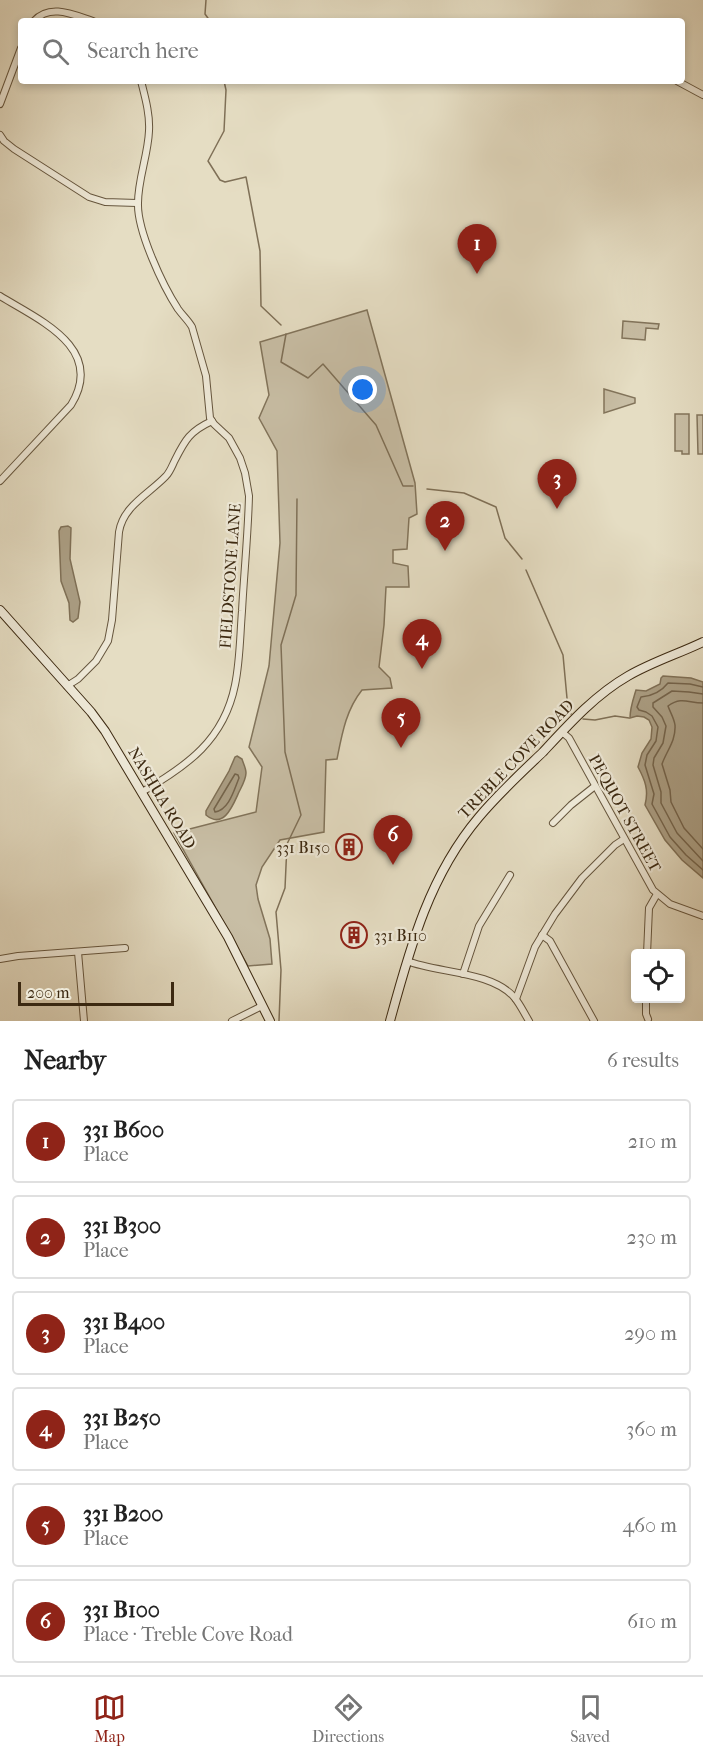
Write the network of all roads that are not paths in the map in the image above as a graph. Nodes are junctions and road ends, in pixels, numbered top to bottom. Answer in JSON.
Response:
{"nodes":[{"id":1,"x":36,"y":18,"type":"edge"},
{"id":2,"x":84,"y":18,"type":"edge"},
{"id":3,"x":18,"y":56,"type":"edge"},
{"id":4,"x":142,"y":84,"type":"edge"},
{"id":5,"x":683,"y":84,"type":"edge"},
{"id":6,"x":703,"y":95,"type":"edge"},
{"id":7,"x":0,"y":104,"type":"edge"},
{"id":8,"x":0,"y":135,"type":"edge"},
{"id":9,"x":138,"y":203,"type":"junction"},
{"id":10,"x":0,"y":296,"type":"edge"},
{"id":11,"x":212,"y":421,"type":"junction"},
{"id":12,"x":0,"y":481,"type":"edge"},
{"id":13,"x":0,"y":610,"type":"edge"},
{"id":14,"x":703,"y":642,"type":"edge"},
{"id":15,"x":67,"y":686,"type":"junction"},
{"id":16,"x":562,"y":732,"type":"junction"},
{"id":17,"x":595,"y":786,"type":"junction"},
{"id":18,"x":142,"y":792,"type":"junction"},
{"id":19,"x":553,"y":823,"type":"dead end"},
{"id":20,"x":624,"y":839,"type":"junction"},
{"id":21,"x":510,"y":875,"type":"dead end"},
{"id":22,"x":657,"y":894,"type":"junction"},
{"id":23,"x":703,"y":916,"type":"edge"},
{"id":24,"x":542,"y":935,"type":"junction"},
{"id":25,"x":125,"y":948,"type":"dead end"},
{"id":26,"x":647,"y":949,"type":"edge"},
{"id":27,"x":78,"y":952,"type":"junction"},
{"id":28,"x":0,"y":959,"type":"edge"},
{"id":29,"x":407,"y":961,"type":"junction"},
{"id":30,"x":463,"y":974,"type":"junction"},
{"id":31,"x":516,"y":999,"type":"junction"},
{"id":32,"x":646,"y":1003,"type":"edge"},
{"id":33,"x":262,"y":1006,"type":"junction"},
{"id":34,"x":648,"y":1019,"type":"dead end"},
{"id":35,"x":84,"y":1021,"type":"edge"},
{"id":36,"x":232,"y":1021,"type":"edge"},
{"id":37,"x":270,"y":1021,"type":"edge"},
{"id":38,"x":391,"y":1021,"type":"edge"},
{"id":39,"x":529,"y":1021,"type":"edge"},
{"id":40,"x":594,"y":1021,"type":"edge"}],
"edges":[{"from":1,"to":2,"type":"street"},
{"from":3,"to":7,"type":"street"},
{"from":4,"to":9,"type":"street"},
{"from":5,"to":6,"type":"street"},
{"from":8,"to":9,"type":"street"},
{"from":9,"to":11,"type":"street"},
{"from":10,"to":12,"type":"street"},
{"from":11,"to":15,"type":"street"},
{"from":11,"to":18,"type":"street","name":"FIELDSTONE LANE"},
{"from":13,"to":15,"type":"main road","name":"NASHUA ROAD"},
{"from":14,"to":16,"type":"main road","name":"TREBLE COVE ROAD"},
{"from":15,"to":18,"type":"main road","name":"NASHUA ROAD"},
{"from":16,"to":17,"type":"street","name":"PEQUOT STREET"},
{"from":16,"to":29,"type":"main road","name":"TREBLE COVE ROAD"},
{"from":17,"to":19,"type":"street"},
{"from":17,"to":20,"type":"street","name":"PEQUOT STREET"},
{"from":18,"to":33,"type":"main road","name":"NASHUA ROAD"},
{"from":20,"to":22,"type":"street","name":"PEQUOT STREET"},
{"from":20,"to":24,"type":"street"},
{"from":21,"to":30,"type":"street"},
{"from":22,"to":23,"type":"street","name":"PEQUOT STREET"},
{"from":22,"to":26,"type":"street"},
{"from":24,"to":31,"type":"street"},
{"from":24,"to":40,"type":"street"},
{"from":25,"to":27,"type":"street"},
{"from":27,"to":28,"type":"street"},
{"from":27,"to":35,"type":"street"},
{"from":29,"to":30,"type":"street"},
{"from":29,"to":38,"type":"main road","name":"TREBLE COVE ROAD"},
{"from":30,"to":31,"type":"street"},
{"from":31,"to":39,"type":"street"},
{"from":32,"to":34,"type":"street"},
{"from":33,"to":36,"type":"street"},
{"from":33,"to":37,"type":"main road","name":"NASHUA ROAD"}]}
